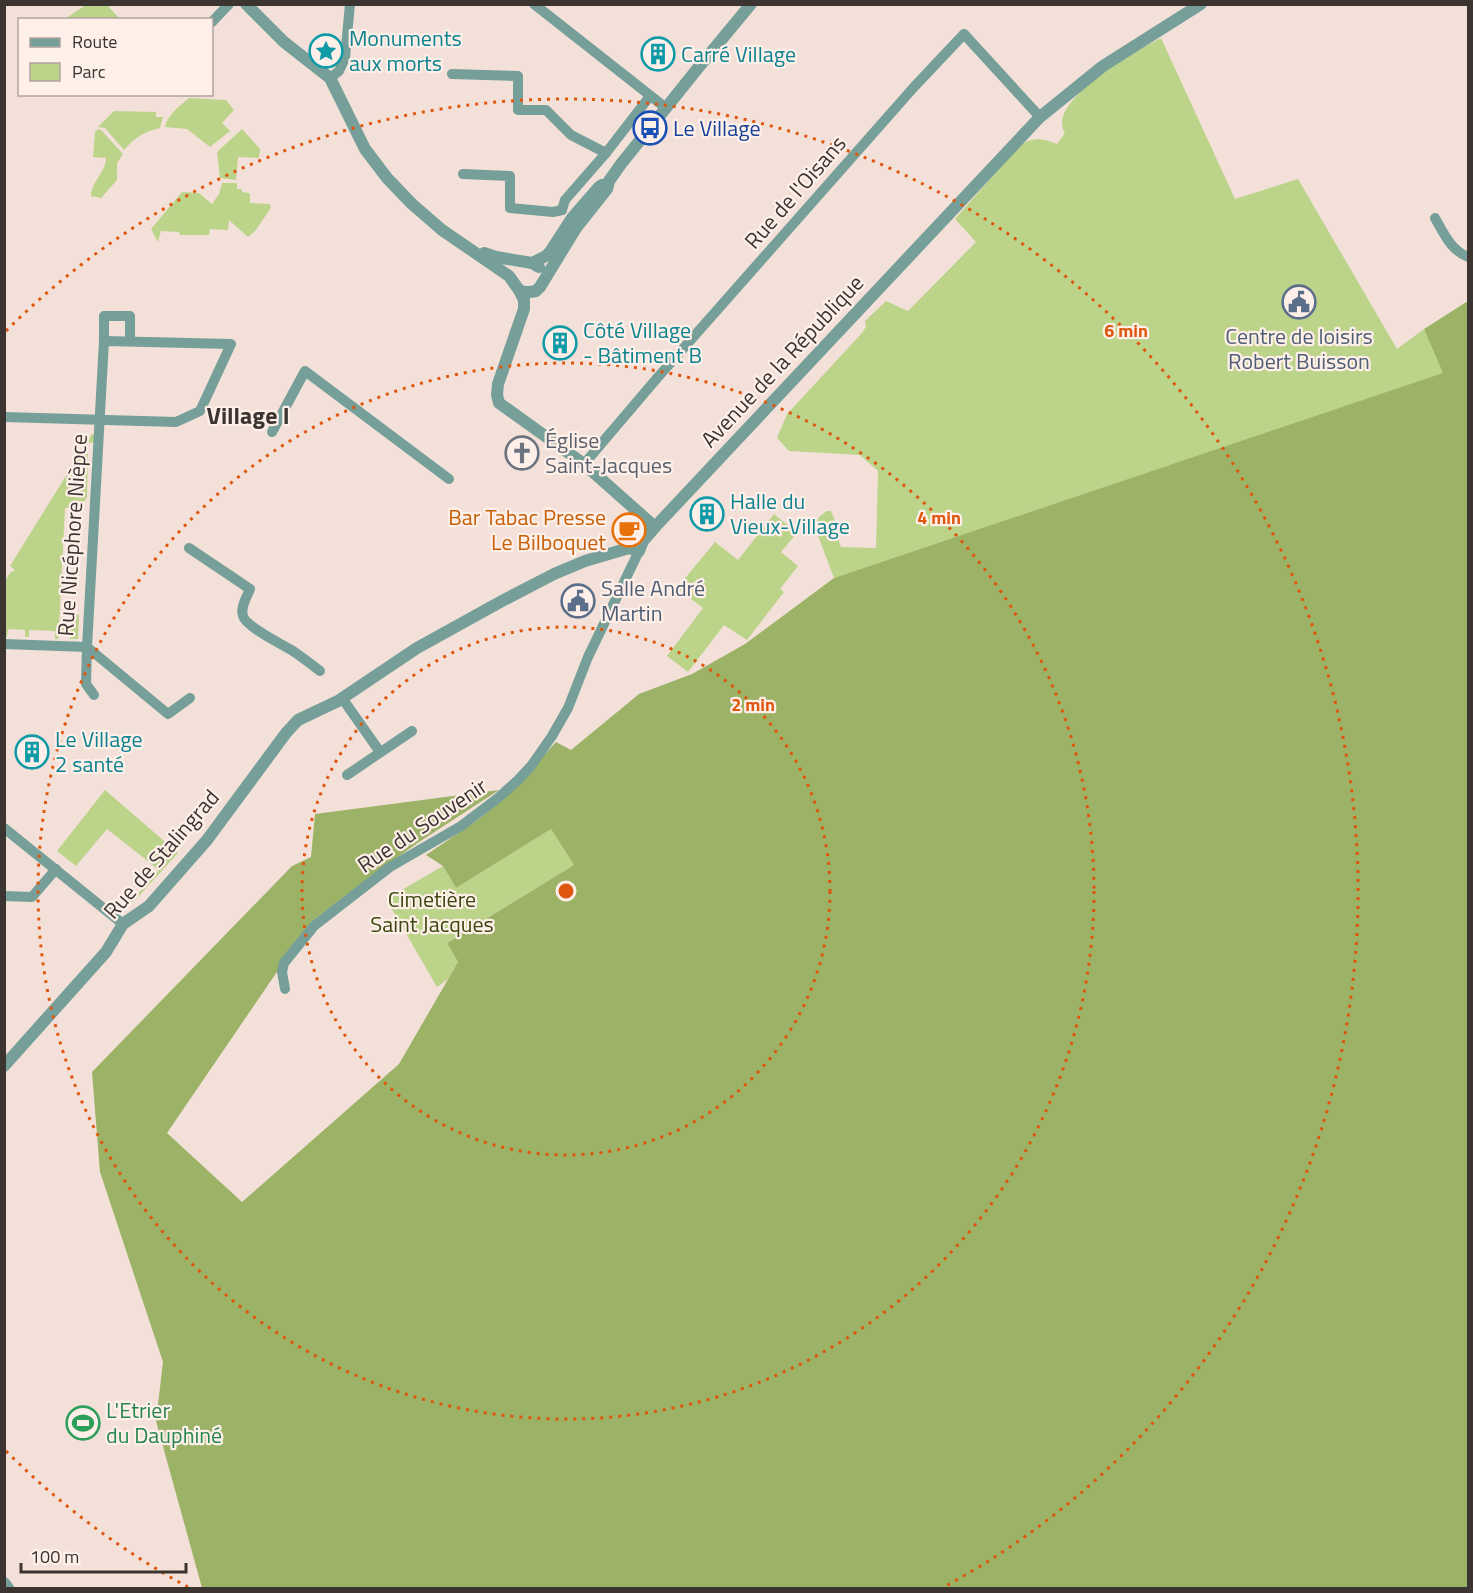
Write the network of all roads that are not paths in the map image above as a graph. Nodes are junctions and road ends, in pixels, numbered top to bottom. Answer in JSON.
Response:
{"nodes":[{"id":1,"x":229,"y":4,"type":"edge"},
{"id":2,"x":246,"y":4,"type":"edge"},
{"id":3,"x":350,"y":4,"type":"edge"},
{"id":4,"x":534,"y":4,"type":"edge"},
{"id":5,"x":751,"y":4,"type":"edge"},
{"id":6,"x":1202,"y":4,"type":"edge"},
{"id":7,"x":213,"y":21,"type":"edge"},
{"id":8,"x":452,"y":74,"type":"dead end"},
{"id":9,"x":330,"y":78,"type":"junction"},
{"id":10,"x":650,"y":96,"type":"junction"},
{"id":11,"x":666,"y":108,"type":"junction"},
{"id":12,"x":1040,"y":117,"type":"junction"},
{"id":13,"x":606,"y":153,"type":"junction"},
{"id":14,"x":463,"y":174,"type":"dead end"},
{"id":15,"x":1435,"y":218,"type":"dead end"},
{"id":16,"x":570,"y":219,"type":"junction"},
{"id":17,"x":471,"y":249,"type":"junction"},
{"id":18,"x":1468,"y":257,"type":"edge"},
{"id":19,"x":528,"y":262,"type":"junction"},
{"id":20,"x":541,"y":284,"type":"junction"},
{"id":21,"x":517,"y":287,"type":"junction"},
{"id":22,"x":520,"y":323,"type":"junction"},
{"id":23,"x":104,"y":341,"type":"junction"},
{"id":24,"x":130,"y":341,"type":"junction"},
{"id":25,"x":4,"y":417,"type":"edge"},
{"id":26,"x":100,"y":419,"type":"junction"},
{"id":27,"x":272,"y":432,"type":"dead end"},
{"id":28,"x":584,"y":464,"type":"junction"},
{"id":29,"x":449,"y":479,"type":"dead end"},
{"id":30,"x":655,"y":527,"type":"junction"},
{"id":31,"x":189,"y":549,"type":"dead end"},
{"id":32,"x":639,"y":551,"type":"junction"},
{"id":33,"x":4,"y":644,"type":"edge"},
{"id":34,"x":87,"y":647,"type":"junction"},
{"id":35,"x":320,"y":671,"type":"dead end"},
{"id":36,"x":94,"y":695,"type":"dead end"},
{"id":37,"x":190,"y":698,"type":"dead end"},
{"id":38,"x":342,"y":698,"type":"junction"},
{"id":39,"x":412,"y":732,"type":"dead end"},
{"id":40,"x":380,"y":752,"type":"junction"},
{"id":41,"x":347,"y":775,"type":"dead end"},
{"id":42,"x":4,"y":828,"type":"edge"},
{"id":43,"x":56,"y":869,"type":"junction"},
{"id":44,"x":4,"y":896,"type":"edge"},
{"id":45,"x":123,"y":924,"type":"junction"},
{"id":46,"x":285,"y":989,"type":"dead end"},
{"id":47,"x":4,"y":1066,"type":"edge"},
{"id":48,"x":4,"y":1583,"type":"edge"},
{"id":49,"x":8,"y":1588,"type":"edge"}],
"edges":[{"from":1,"to":7,"type":"street"},
{"from":2,"to":9,"type":"street"},
{"from":3,"to":9,"type":"street"},
{"from":4,"to":10,"type":"street"},
{"from":5,"to":11,"type":"street"},
{"from":6,"to":12,"type":"street","name":"Avenue de la République"},
{"from":8,"to":13,"type":"street"},
{"from":9,"to":17,"type":"street"},
{"from":10,"to":11,"type":"street"},
{"from":10,"to":13,"type":"street"},
{"from":11,"to":16,"type":"street"},
{"from":12,"to":28,"type":"street","name":"Rue de l'Oisans"},
{"from":12,"to":30,"type":"street","name":"Avenue de la République"},
{"from":13,"to":16,"type":"street"},
{"from":14,"to":16,"type":"street"},
{"from":15,"to":18,"type":"street"},
{"from":16,"to":19,"type":"street"},
{"from":16,"to":20,"type":"street"},
{"from":17,"to":19,"type":"street"},
{"from":17,"to":21,"type":"street"},
{"from":19,"to":20,"type":"street"},
{"from":19,"to":21,"type":"street"},
{"from":20,"to":21,"type":"street"},
{"from":20,"to":22,"type":"street"},
{"from":21,"to":22,"type":"street"},
{"from":22,"to":28,"type":"street"},
{"from":23,"to":24,"type":"street"},
{"from":23,"to":24,"type":"street","name":"Rue Nicéphore Nièpce"},
{"from":23,"to":26,"type":"street","name":"Rue Nicéphore Nièpce"},
{"from":24,"to":26,"type":"street"},
{"from":25,"to":26,"type":"street"},
{"from":26,"to":34,"type":"street","name":"Rue Nicéphore Nièpce"},
{"from":27,"to":29,"type":"street"},
{"from":28,"to":30,"type":"street"},
{"from":30,"to":32,"type":"street","name":"Avenue de la République"},
{"from":31,"to":35,"type":"street"},
{"from":32,"to":38,"type":"street"},
{"from":32,"to":46,"type":"street","name":"Rue du Souvenir"},
{"from":33,"to":34,"type":"street","name":"Rue Nicéphore Nièpce"},
{"from":34,"to":36,"type":"street"},
{"from":34,"to":37,"type":"street"},
{"from":38,"to":40,"type":"street"},
{"from":38,"to":45,"type":"street","name":"Rue de Stalingrad"},
{"from":39,"to":40,"type":"street"},
{"from":40,"to":41,"type":"street"},
{"from":42,"to":43,"type":"street"},
{"from":43,"to":44,"type":"street"},
{"from":43,"to":45,"type":"street"},
{"from":45,"to":47,"type":"street","name":"Rue de Stalingrad"},
{"from":48,"to":49,"type":"street"}]}
